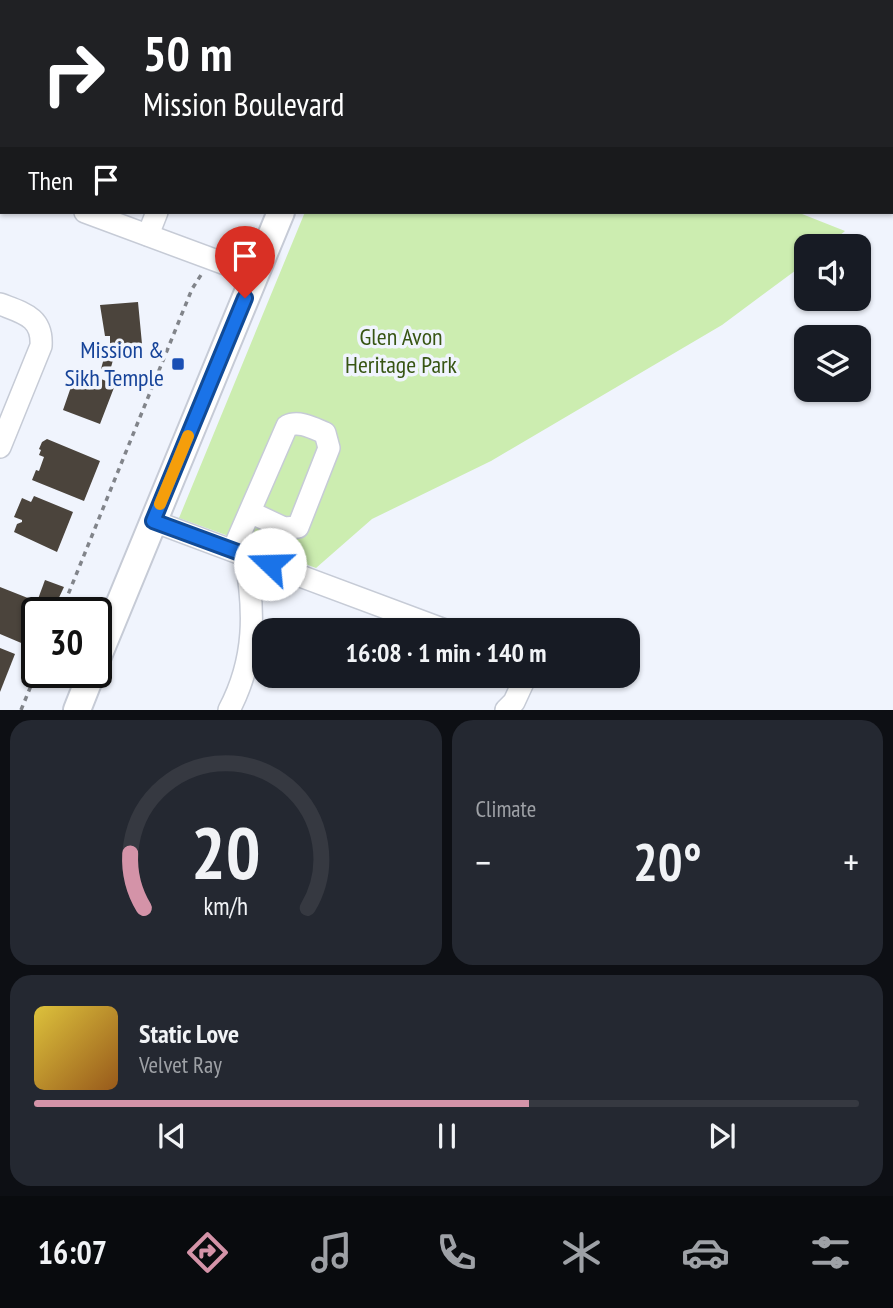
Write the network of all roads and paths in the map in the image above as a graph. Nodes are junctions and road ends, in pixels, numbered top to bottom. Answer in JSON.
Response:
{"nodes":[{"id":1,"x":96,"y":214,"type":"edge"},
{"id":2,"x":156,"y":214,"type":"edge"},
{"id":3,"x":280,"y":214,"type":"edge"},
{"id":4,"x":148,"y":235,"type":"junction"},
{"id":5,"x":212,"y":258,"type":"junction"},
{"id":6,"x":255,"y":275,"type":"junction"},
{"id":7,"x":0,"y":304,"type":"edge"},
{"id":8,"x":0,"y":447,"type":"edge"},
{"id":9,"x":250,"y":512,"type":"junction"},
{"id":10,"x":153,"y":521,"type":"junction"},
{"id":11,"x":239,"y":553,"type":"junction"},
{"id":12,"x":67,"y":597,"type":"edge"},
{"id":13,"x":413,"y":618,"type":"edge"},
{"id":14,"x":112,"y":622,"type":"edge"},
{"id":15,"x":30,"y":688,"type":"edge"},
{"id":16,"x":86,"y":688,"type":"edge"},
{"id":17,"x":520,"y":688,"type":"edge"},
{"id":18,"x":21,"y":709,"type":"edge"},
{"id":19,"x":77,"y":709,"type":"edge"},
{"id":20,"x":229,"y":709,"type":"edge"},
{"id":21,"x":506,"y":709,"type":"edge"}],
"edges":[{"from":1,"to":4,"type":"street"},
{"from":2,"to":4,"type":"street"},
{"from":3,"to":6,"type":"main road"},
{"from":4,"to":5,"type":"street"},
{"from":5,"to":6,"type":"street"},
{"from":5,"to":12,"type":"path"},
{"from":6,"to":10,"type":"main road"},
{"from":7,"to":8,"type":"street"},
{"from":9,"to":9,"type":"street"},
{"from":9,"to":11,"type":"street"},
{"from":10,"to":11,"type":"street"},
{"from":10,"to":14,"type":"main road"},
{"from":11,"to":13,"type":"street"},
{"from":11,"to":20,"type":"street"},
{"from":15,"to":18,"type":"path"},
{"from":16,"to":19,"type":"main road"},
{"from":17,"to":21,"type":"street"}]}
